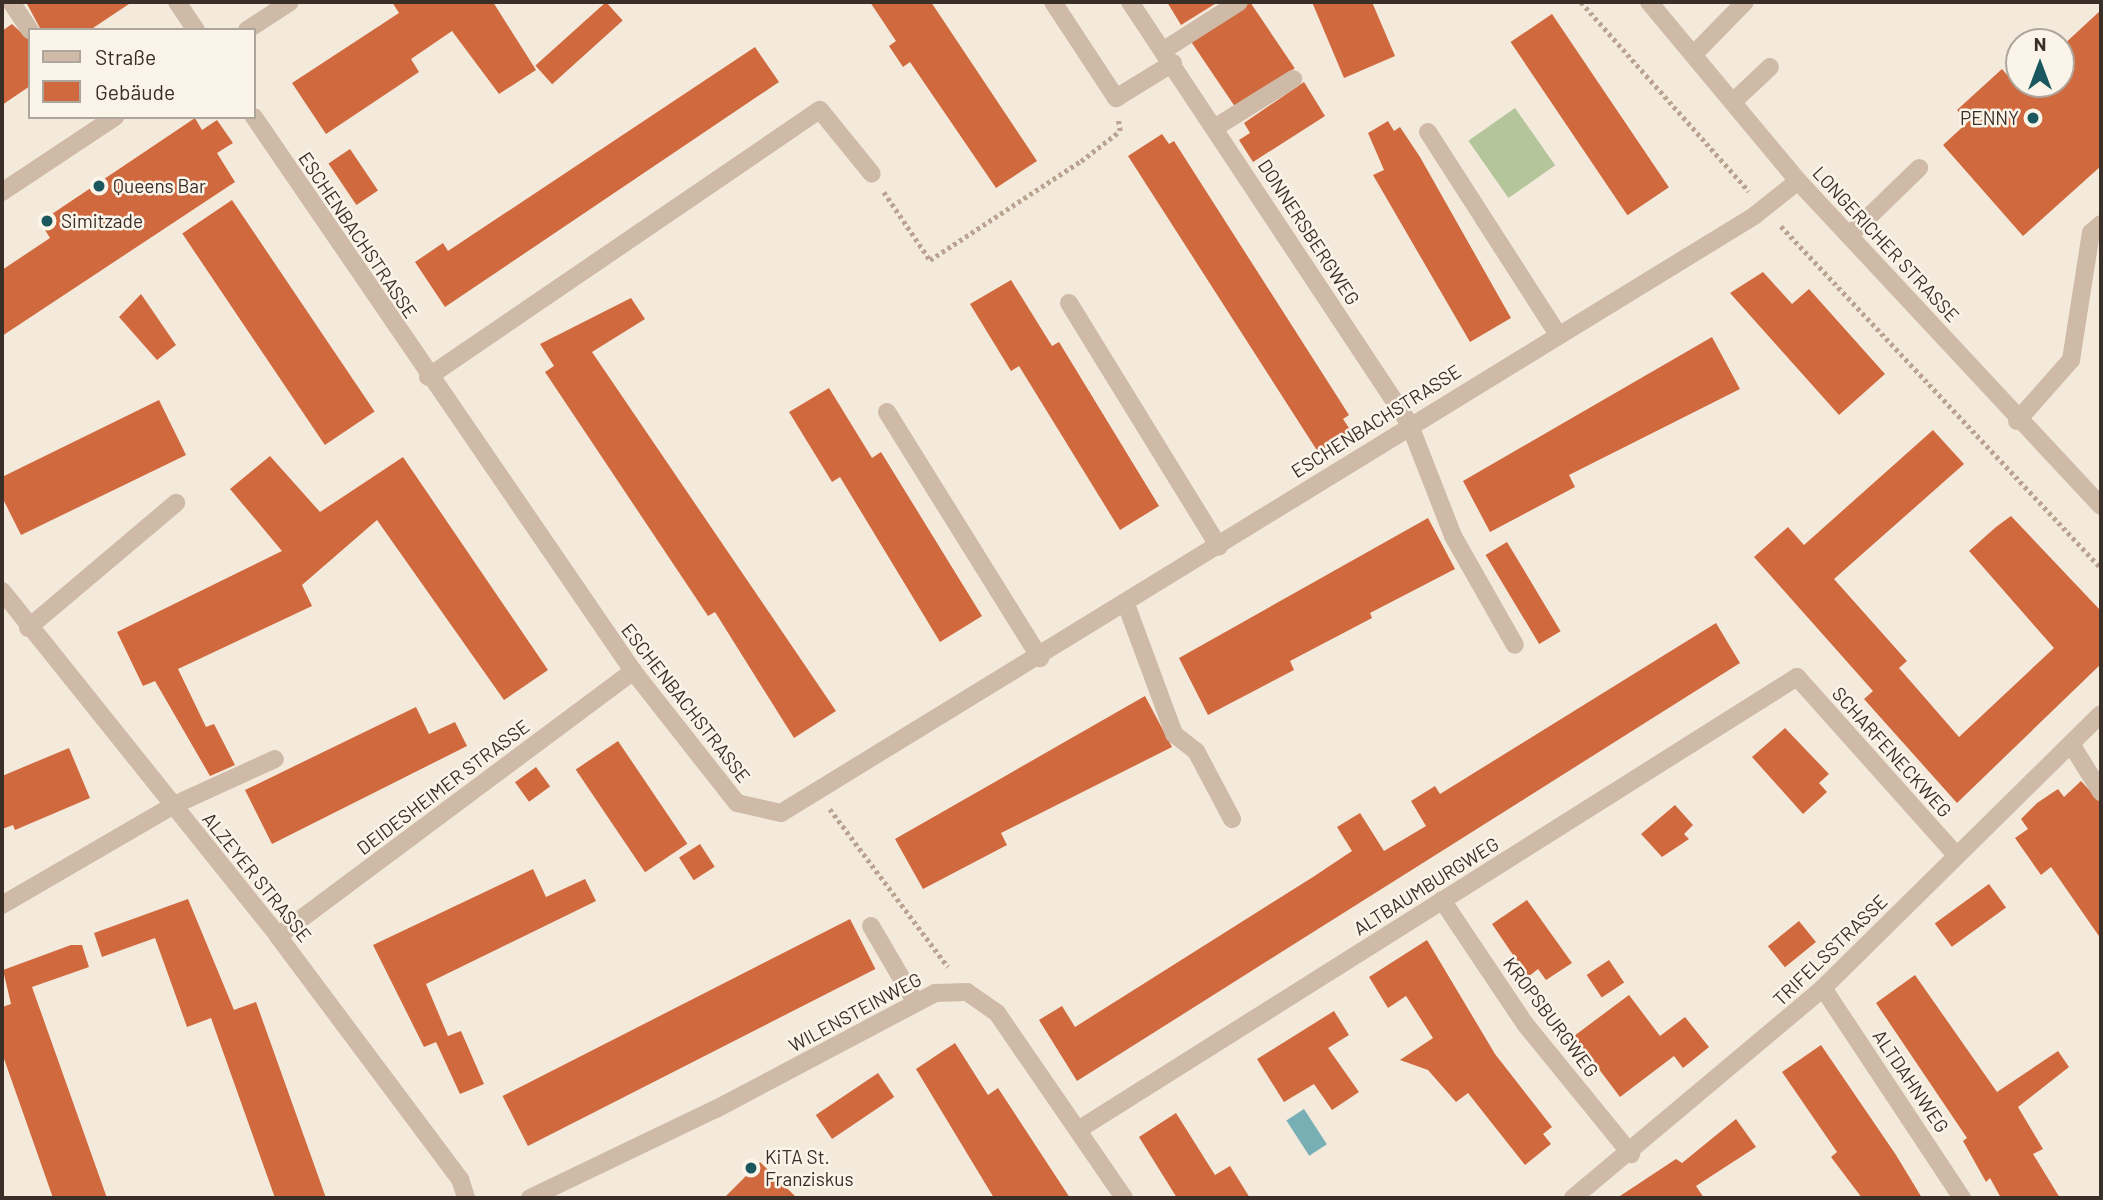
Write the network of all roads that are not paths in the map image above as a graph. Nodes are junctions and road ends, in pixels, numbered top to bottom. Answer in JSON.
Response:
{"nodes":[{"id":1,"x":11,"y":2,"type":"edge"},
{"id":2,"x":177,"y":2,"type":"edge"},
{"id":3,"x":290,"y":2,"type":"edge"},
{"id":4,"x":1053,"y":2,"type":"edge"},
{"id":5,"x":1130,"y":2,"type":"edge"},
{"id":6,"x":1239,"y":2,"type":"edge"},
{"id":7,"x":1649,"y":2,"type":"edge"},
{"id":8,"x":1745,"y":2,"type":"edge"},
{"id":9,"x":29,"y":28,"type":"edge"},
{"id":10,"x":195,"y":28,"type":"edge"},
{"id":11,"x":250,"y":28,"type":"edge"},
{"id":12,"x":1695,"y":53,"type":"junction"},
{"id":13,"x":1169,"y":56,"type":"junction"},
{"id":14,"x":1770,"y":67,"type":"dead end"},
{"id":15,"x":1293,"y":79,"type":"dead end"},
{"id":16,"x":1735,"y":100,"type":"junction"},
{"id":17,"x":109,"y":119,"type":"edge"},
{"id":18,"x":255,"y":119,"type":"edge"},
{"id":19,"x":91,"y":124,"type":"edge"},
{"id":20,"x":1216,"y":127,"type":"junction"},
{"id":21,"x":1428,"y":132,"type":"dead end"},
{"id":22,"x":1919,"y":168,"type":"dead end"},
{"id":23,"x":872,"y":174,"type":"road end"},
{"id":24,"x":1798,"y":181,"type":"junction"},
{"id":25,"x":2,"y":192,"type":"edge"},
{"id":26,"x":2101,"y":224,"type":"edge"},
{"id":27,"x":1851,"y":234,"type":"junction"},
{"id":28,"x":1069,"y":303,"type":"dead end"},
{"id":29,"x":1557,"y":333,"type":"junction"},
{"id":30,"x":428,"y":377,"type":"junction"},
{"id":31,"x":887,"y":412,"type":"dead end"},
{"id":32,"x":2017,"y":421,"type":"junction"},
{"id":33,"x":1409,"y":423,"type":"junction"},
{"id":34,"x":176,"y":503,"type":"dead end"},
{"id":35,"x":2101,"y":506,"type":"edge"},
{"id":36,"x":1219,"y":547,"type":"junction"},
{"id":37,"x":2,"y":591,"type":"edge"},
{"id":38,"x":1126,"y":604,"type":"junction"},
{"id":39,"x":10,"y":617,"type":"edge"},
{"id":40,"x":29,"y":628,"type":"junction"},
{"id":41,"x":1515,"y":645,"type":"dead end"},
{"id":42,"x":1040,"y":658,"type":"junction"},
{"id":43,"x":632,"y":671,"type":"junction"},
{"id":44,"x":1797,"y":677,"type":"joint"},
{"id":45,"x":2101,"y":714,"type":"edge"},
{"id":46,"x":2071,"y":744,"type":"junction"},
{"id":47,"x":275,"y":759,"type":"dead end"},
{"id":48,"x":2101,"y":792,"type":"edge"},
{"id":49,"x":173,"y":806,"type":"junction"},
{"id":50,"x":1232,"y":819,"type":"dead end"},
{"id":51,"x":1956,"y":856,"type":"junction"},
{"id":52,"x":1442,"y":900,"type":"junction"},
{"id":53,"x":2,"y":905,"type":"edge"},
{"id":54,"x":871,"y":926,"type":"dead end"},
{"id":55,"x":278,"y":936,"type":"junction"},
{"id":56,"x":1823,"y":989,"type":"junction"},
{"id":57,"x":916,"y":1003,"type":"junction"},
{"id":58,"x":1078,"y":1130,"type":"junction"},
{"id":59,"x":1631,"y":1154,"type":"junction"},
{"id":60,"x":466,"y":1198,"type":"edge"},
{"id":61,"x":530,"y":1198,"type":"edge"},
{"id":62,"x":1124,"y":1198,"type":"edge"},
{"id":63,"x":1573,"y":1198,"type":"edge"},
{"id":64,"x":1962,"y":1198,"type":"edge"}],
"edges":[{"from":1,"to":9,"type":"street"},
{"from":2,"to":10,"type":"street"},
{"from":3,"to":11,"type":"street"},
{"from":4,"to":13,"type":"street"},
{"from":5,"to":13,"type":"street","name":"DONNERSBERGWEG"},
{"from":6,"to":13,"type":"street"},
{"from":7,"to":12,"type":"street","name":"LONGERICHER STRASSE"},
{"from":8,"to":12,"type":"street"},
{"from":12,"to":16,"type":"street","name":"LONGERICHER STRASSE"},
{"from":13,"to":20,"type":"street","name":"DONNERSBERGWEG"},
{"from":14,"to":16,"type":"street"},
{"from":15,"to":20,"type":"street"},
{"from":16,"to":24,"type":"street","name":"LONGERICHER STRASSE"},
{"from":17,"to":19,"type":"street"},
{"from":18,"to":30,"type":"street","name":"ESCHENBACHSTRASSE"},
{"from":19,"to":25,"type":"street"},
{"from":20,"to":33,"type":"street","name":"DONNERSBERGWEG"},
{"from":21,"to":29,"type":"street"},
{"from":22,"to":27,"type":"street"},
{"from":23,"to":30,"type":"street"},
{"from":24,"to":27,"type":"street","name":"LONGERICHER STRASSE"},
{"from":24,"to":29,"type":"street","name":"ESCHENBACHSTRASSE"},
{"from":26,"to":32,"type":"street"},
{"from":27,"to":32,"type":"street","name":"LONGERICHER STRASSE"},
{"from":28,"to":36,"type":"street"},
{"from":29,"to":33,"type":"street","name":"ESCHENBACHSTRASSE"},
{"from":30,"to":43,"type":"street","name":"ESCHENBACHSTRASSE"},
{"from":31,"to":42,"type":"street"},
{"from":32,"to":35,"type":"street","name":"LONGERICHER STRASSE"},
{"from":33,"to":36,"type":"street","name":"ESCHENBACHSTRASSE"},
{"from":33,"to":41,"type":"street","name":"DONNERSBERGWEG"},
{"from":34,"to":40,"type":"street"},
{"from":36,"to":38,"type":"street","name":"ESCHENBACHSTRASSE"},
{"from":37,"to":39,"type":"street","name":"ALZEYER STRASSE"},
{"from":38,"to":42,"type":"street","name":"ESCHENBACHSTRASSE"},
{"from":38,"to":50,"type":"street"},
{"from":39,"to":40,"type":"street","name":"ALZEYER STRASSE"},
{"from":40,"to":49,"type":"street","name":"ALZEYER STRASSE"},
{"from":42,"to":43,"type":"street","name":"ESCHENBACHSTRASSE"},
{"from":43,"to":55,"type":"street","name":"DEIDESHEIMER STRASSE"},
{"from":44,"to":51,"type":"street","name":"SCHARFENECKWEG"},
{"from":44,"to":52,"type":"street","name":"ALTBAUMBURGWEG"},
{"from":45,"to":46,"type":"street","name":"TRIFELSSTRASSE"},
{"from":46,"to":48,"type":"street"},
{"from":46,"to":51,"type":"street","name":"TRIFELSSTRASSE"},
{"from":47,"to":49,"type":"street"},
{"from":49,"to":53,"type":"street"},
{"from":49,"to":55,"type":"street","name":"ALZEYER STRASSE"},
{"from":51,"to":56,"type":"street","name":"TRIFELSSTRASSE"},
{"from":52,"to":58,"type":"street","name":"ALTBAUMBURGWEG"},
{"from":52,"to":59,"type":"street","name":"KROPSBURGWEG"},
{"from":54,"to":57,"type":"street"},
{"from":55,"to":60,"type":"street","name":"ALZEYER STRASSE"},
{"from":56,"to":59,"type":"street","name":"TRIFELSSTRASSE"},
{"from":56,"to":64,"type":"street","name":"ALTDAHNWEG"},
{"from":57,"to":58,"type":"street","name":"WILENSTEINWEG"},
{"from":57,"to":61,"type":"street","name":"WILENSTEINWEG"},
{"from":58,"to":62,"type":"street"},
{"from":59,"to":63,"type":"street","name":"TRIFELSSTRASSE"}]}
